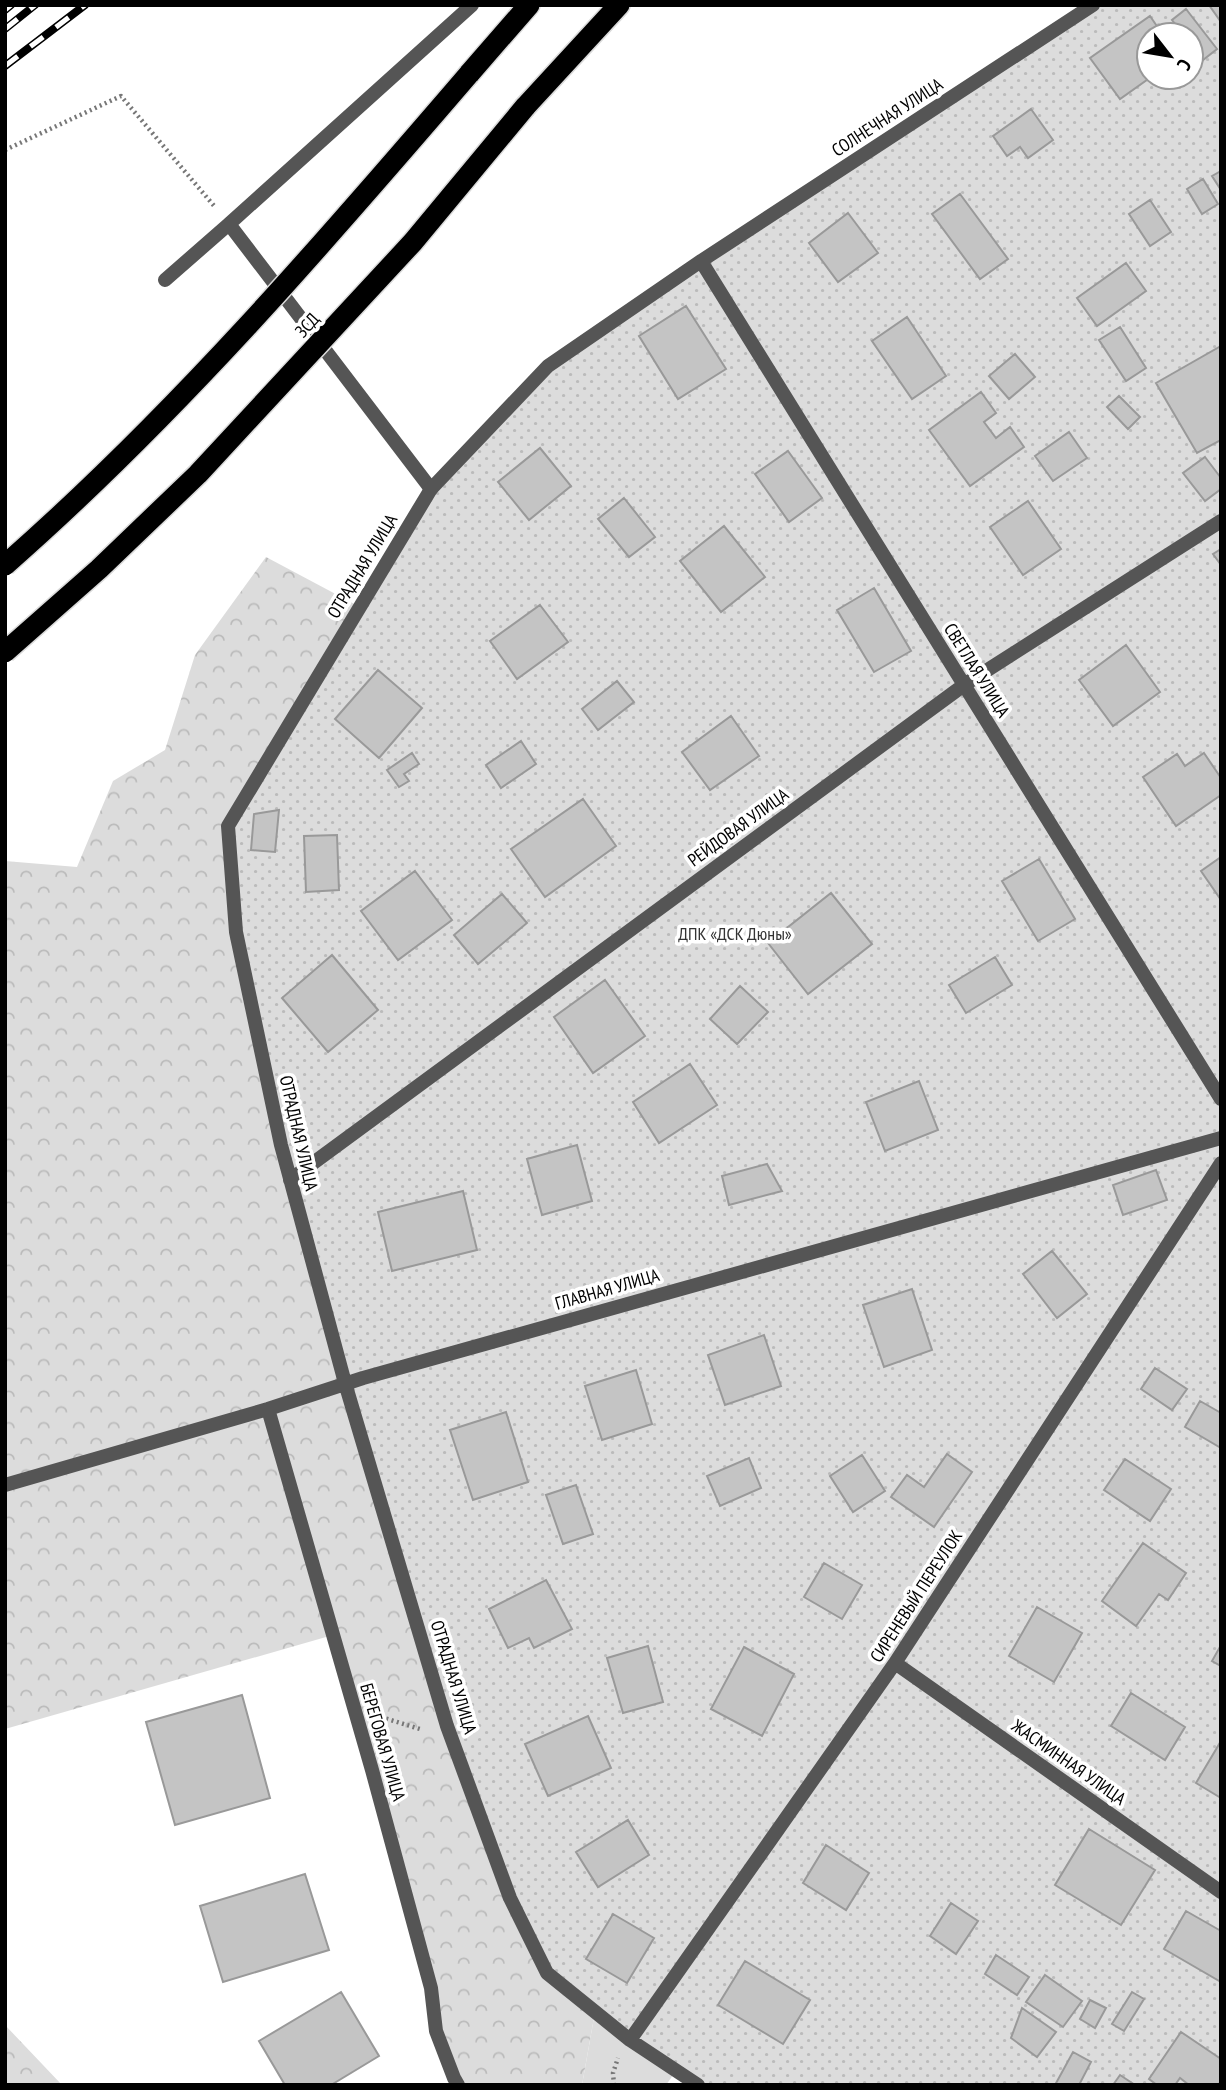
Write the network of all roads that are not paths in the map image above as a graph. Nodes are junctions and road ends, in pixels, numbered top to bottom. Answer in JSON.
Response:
{"nodes":[{"id":1,"x":472,"y":5,"type":"edge"},
{"id":2,"x":529,"y":5,"type":"edge"},
{"id":3,"x":620,"y":5,"type":"edge"},
{"id":4,"x":1093,"y":5,"type":"edge"},
{"id":5,"x":229,"y":224,"type":"junction"},
{"id":6,"x":701,"y":261,"type":"junction"},
{"id":7,"x":165,"y":280,"type":"dead end"},
{"id":8,"x":431,"y":489,"type":"junction"},
{"id":9,"x":1221,"y":522,"type":"edge"},
{"id":10,"x":5,"y":565,"type":"edge"},
{"id":11,"x":5,"y":652,"type":"edge"},
{"id":12,"x":964,"y":685,"type":"junction"},
{"id":13,"x":1221,"y":1099,"type":"edge"},
{"id":14,"x":1221,"y":1138,"type":"edge"},
{"id":15,"x":1221,"y":1163,"type":"edge"},
{"id":16,"x":290,"y":1180,"type":"junction"},
{"id":17,"x":345,"y":1383,"type":"junction"},
{"id":18,"x":268,"y":1409,"type":"junction"},
{"id":19,"x":5,"y":1485,"type":"edge"},
{"id":20,"x":895,"y":1663,"type":"junction"},
{"id":21,"x":1221,"y":1892,"type":"edge"},
{"id":22,"x":630,"y":2039,"type":"junction"},
{"id":23,"x":458,"y":2085,"type":"edge"},
{"id":24,"x":698,"y":2085,"type":"edge"}],
"edges":[{"from":1,"to":5,"type":"street"},
{"from":2,"to":10,"type":"highway","bridge":true},
{"from":3,"to":11,"type":"highway","name":"ЗСД","bridge":true},
{"from":4,"to":6,"type":"street","name":"СОЛНЕЧНАЯ УЛИЦА"},
{"from":5,"to":7,"type":"street"},
{"from":5,"to":8,"type":"street"},
{"from":6,"to":8,"type":"street","name":"ОТРАДНАЯ УЛИЦА"},
{"from":6,"to":12,"type":"street","name":"СВЕТЛАЯ УЛИЦА"},
{"from":8,"to":16,"type":"street","name":"ОТРАДНАЯ УЛИЦА"},
{"from":9,"to":12,"type":"street","name":"РЕЙДОВАЯ УЛИЦА"},
{"from":12,"to":13,"type":"street","name":"СВЕТЛАЯ УЛИЦА"},
{"from":12,"to":16,"type":"street","name":"РЕЙДОВАЯ УЛИЦА"},
{"from":14,"to":17,"type":"street","name":"ГЛАВНАЯ УЛИЦА"},
{"from":15,"to":20,"type":"street","name":"СИРЕНЕВЫЙ ПЕРЕУЛОК"},
{"from":16,"to":17,"type":"street","name":"ОТРАДНАЯ УЛИЦА"},
{"from":17,"to":18,"type":"street","name":"ГЛАВНАЯ УЛИЦА"},
{"from":17,"to":22,"type":"street","name":"ОТРАДНАЯ УЛИЦА"},
{"from":18,"to":19,"type":"street","name":"ГЛАВНАЯ УЛИЦА"},
{"from":18,"to":23,"type":"street","name":"БЕРЕГОВАЯ УЛИЦА"},
{"from":20,"to":21,"type":"street","name":"ЖАСМИННАЯ УЛИЦА"},
{"from":20,"to":22,"type":"street","name":"СИРЕНЕВЫЙ ПЕРЕУЛОК"},
{"from":22,"to":24,"type":"street","name":"ОТРАДНАЯ УЛИЦА"}]}
